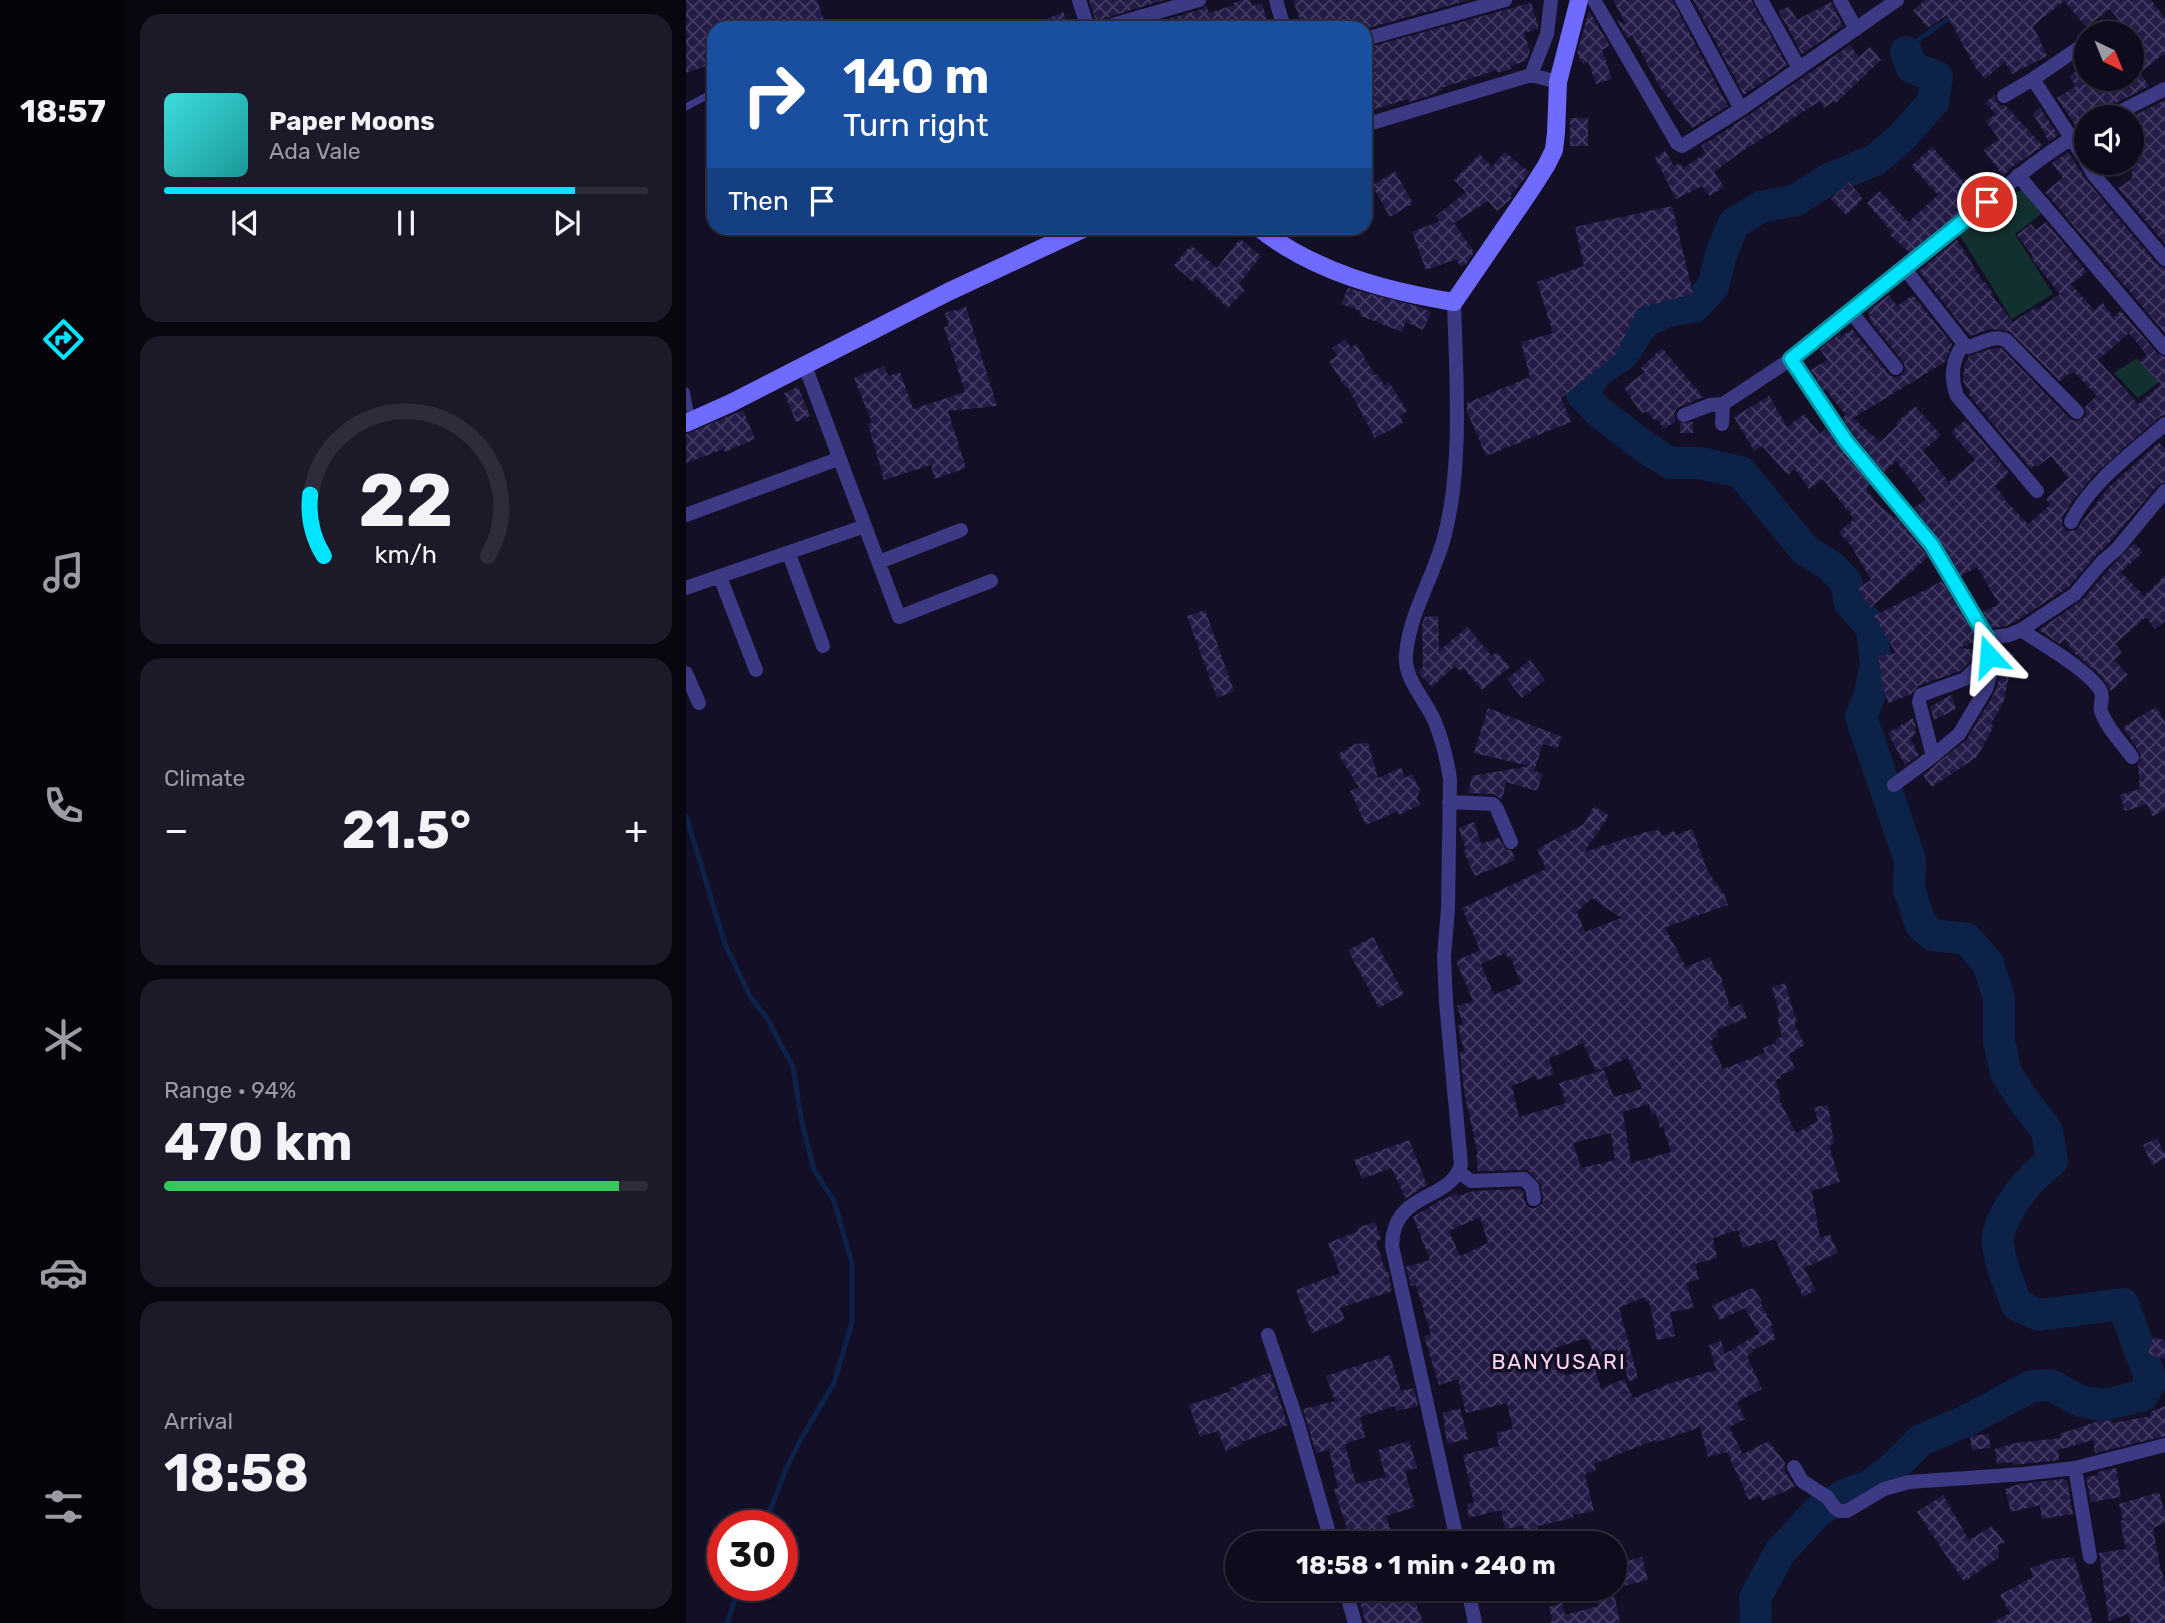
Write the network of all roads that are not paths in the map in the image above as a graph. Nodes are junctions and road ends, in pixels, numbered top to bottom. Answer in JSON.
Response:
{"nodes":[{"id":1,"x":1079,"y":0,"type":"edge"},
{"id":2,"x":1199,"y":0,"type":"edge"},
{"id":3,"x":1276,"y":0,"type":"edge"},
{"id":4,"x":1505,"y":0,"type":"edge"},
{"id":5,"x":1551,"y":0,"type":"edge"},
{"id":6,"x":1579,"y":0,"type":"edge"},
{"id":7,"x":1594,"y":0,"type":"edge"},
{"id":8,"x":1682,"y":0,"type":"edge"},
{"id":9,"x":1761,"y":0,"type":"edge"},
{"id":10,"x":1840,"y":0,"type":"edge"},
{"id":11,"x":1897,"y":0,"type":"edge"},
{"id":12,"x":1477,"y":4,"type":"edge"},
{"id":13,"x":1086,"y":21,"type":"edge"},
{"id":14,"x":1126,"y":21,"type":"edge"},
{"id":15,"x":1282,"y":21,"type":"edge"},
{"id":16,"x":1856,"y":29,"type":"junction"},
{"id":17,"x":1372,"y":37,"type":"edge"},
{"id":18,"x":2074,"y":51,"type":"edge"},
{"id":19,"x":1799,"y":68,"type":"junction"},
{"id":20,"x":1531,"y":75,"type":"junction"},
{"id":21,"x":2033,"y":79,"type":"junction"},
{"id":22,"x":1559,"y":82,"type":"junction"},
{"id":23,"x":2165,"y":89,"type":"edge"},
{"id":24,"x":707,"y":96,"type":"edge"},
{"id":25,"x":2004,"y":96,"type":"dead end"},
{"id":26,"x":2134,"y":105,"type":"edge"},
{"id":27,"x":686,"y":107,"type":"edge"},
{"id":28,"x":1741,"y":109,"type":"junction"},
{"id":29,"x":1372,"y":123,"type":"edge"},
{"id":30,"x":2074,"y":136,"type":"edge"},
{"id":31,"x":2070,"y":138,"type":"junction"},
{"id":32,"x":2074,"y":144,"type":"edge"},
{"id":33,"x":2018,"y":175,"type":"junction"},
{"id":34,"x":2094,"y":175,"type":"edge"},
{"id":35,"x":1070,"y":235,"type":"edge"},
{"id":36,"x":1269,"y":235,"type":"edge"},
{"id":37,"x":2165,"y":259,"type":"edge"},
{"id":38,"x":1905,"y":269,"type":"junction"},
{"id":39,"x":1454,"y":302,"type":"junction"},
{"id":40,"x":1851,"y":312,"type":"junction"},
{"id":41,"x":1964,"y":344,"type":"junction"},
{"id":42,"x":2165,"y":348,"type":"edge"},
{"id":43,"x":1791,"y":359,"type":"junction"},
{"id":44,"x":805,"y":366,"type":"junction"},
{"id":45,"x":1896,"y":368,"type":"dead end"},
{"id":46,"x":686,"y":391,"type":"edge"},
{"id":47,"x":1723,"y":404,"type":"junction"},
{"id":48,"x":2077,"y":412,"type":"dead end"},
{"id":49,"x":1684,"y":415,"type":"dead end"},
{"id":50,"x":689,"y":422,"type":"edge"},
{"id":51,"x":1722,"y":424,"type":"dead end"},
{"id":52,"x":2165,"y":424,"type":"edge"},
{"id":53,"x":838,"y":459,"type":"junction"},
{"id":54,"x":2037,"y":491,"type":"dead end"},
{"id":55,"x":2165,"y":491,"type":"edge"},
{"id":56,"x":686,"y":515,"type":"edge"},
{"id":57,"x":2071,"y":522,"type":"dead end"},
{"id":58,"x":865,"y":526,"type":"junction"},
{"id":59,"x":961,"y":530,"type":"dead end"},
{"id":60,"x":789,"y":554,"type":"junction"},
{"id":61,"x":879,"y":562,"type":"junction"},
{"id":62,"x":720,"y":577,"type":"junction"},
{"id":63,"x":991,"y":582,"type":"dead end"},
{"id":64,"x":686,"y":588,"type":"edge"},
{"id":65,"x":2021,"y":630,"type":"junction"},
{"id":66,"x":1987,"y":638,"type":"junction"},
{"id":67,"x":823,"y":646,"type":"dead end"},
{"id":68,"x":1989,"y":656,"type":"junction"},
{"id":69,"x":756,"y":670,"type":"dead end"},
{"id":70,"x":686,"y":673,"type":"edge"},
{"id":71,"x":699,"y":703,"type":"dead end"},
{"id":72,"x":1933,"y":756,"type":"junction"},
{"id":73,"x":2132,"y":757,"type":"dead end"},
{"id":74,"x":1894,"y":785,"type":"dead end"},
{"id":75,"x":1449,"y":802,"type":"junction"},
{"id":76,"x":1511,"y":842,"type":"dead end"},
{"id":77,"x":1459,"y":1172,"type":"junction"},
{"id":78,"x":1534,"y":1199,"type":"dead end"},
{"id":79,"x":1268,"y":1335,"type":"dead end"},
{"id":80,"x":2165,"y":1445,"type":"edge"},
{"id":81,"x":1794,"y":1468,"type":"dead end"},
{"id":82,"x":2075,"y":1468,"type":"junction"},
{"id":83,"x":1328,"y":1531,"type":"edge"},
{"id":84,"x":1455,"y":1531,"type":"edge"},
{"id":85,"x":2090,"y":1556,"type":"dead end"},
{"id":86,"x":1349,"y":1601,"type":"edge"},
{"id":87,"x":1470,"y":1601,"type":"edge"},
{"id":88,"x":1355,"y":1623,"type":"edge"},
{"id":89,"x":1475,"y":1623,"type":"edge"}],
"edges":[{"from":1,"to":13,"type":"street"},
{"from":2,"to":14,"type":"street"},
{"from":3,"to":15,"type":"street"},
{"from":4,"to":12,"type":"street"},
{"from":5,"to":20,"type":"street"},
{"from":6,"to":22,"type":"street"},
{"from":7,"to":28,"type":"street"},
{"from":8,"to":28,"type":"street"},
{"from":9,"to":19,"type":"street"},
{"from":10,"to":16,"type":"street"},
{"from":11,"to":16,"type":"street"},
{"from":12,"to":17,"type":"street"},
{"from":16,"to":19,"type":"street"},
{"from":18,"to":21,"type":"street"},
{"from":19,"to":28,"type":"street"},
{"from":20,"to":22,"type":"street"},
{"from":20,"to":29,"type":"street"},
{"from":21,"to":25,"type":"street"},
{"from":21,"to":31,"type":"street"},
{"from":22,"to":39,"type":"street"},
{"from":23,"to":26,"type":"street"},
{"from":24,"to":27,"type":"lane"},
{"from":30,"to":31,"type":"street"},
{"from":31,"to":32,"type":"street"},
{"from":31,"to":33,"type":"street"},
{"from":33,"to":38,"type":"street"},
{"from":33,"to":42,"type":"street"},
{"from":34,"to":37,"type":"street"},
{"from":35,"to":44,"type":"street"},
{"from":36,"to":39,"type":"street"},
{"from":38,"to":40,"type":"street"},
{"from":38,"to":41,"type":"street"},
{"from":39,"to":75,"type":"street"},
{"from":40,"to":43,"type":"street"},
{"from":40,"to":45,"type":"street"},
{"from":41,"to":48,"type":"street"},
{"from":41,"to":54,"type":"street"},
{"from":43,"to":47,"type":"street"},
{"from":43,"to":66,"type":"street"},
{"from":44,"to":50,"type":"street"},
{"from":44,"to":53,"type":"street"},
{"from":46,"to":50,"type":"lane"},
{"from":47,"to":49,"type":"street"},
{"from":47,"to":51,"type":"street"},
{"from":52,"to":57,"type":"street"},
{"from":53,"to":56,"type":"street"},
{"from":53,"to":58,"type":"street"},
{"from":55,"to":65,"type":"street"},
{"from":58,"to":60,"type":"street"},
{"from":58,"to":61,"type":"street"},
{"from":59,"to":61,"type":"street"},
{"from":60,"to":62,"type":"street"},
{"from":60,"to":67,"type":"street"},
{"from":61,"to":63,"type":"street"},
{"from":62,"to":64,"type":"street"},
{"from":62,"to":69,"type":"street"},
{"from":65,"to":66,"type":"street"},
{"from":65,"to":73,"type":"street"},
{"from":66,"to":68,"type":"street"},
{"from":68,"to":72,"type":"street"},
{"from":68,"to":72,"type":"street"},
{"from":70,"to":71,"type":"street"},
{"from":72,"to":74,"type":"street"},
{"from":75,"to":76,"type":"street"},
{"from":75,"to":77,"type":"street"},
{"from":77,"to":78,"type":"street"},
{"from":77,"to":84,"type":"street"},
{"from":79,"to":83,"type":"street"},
{"from":80,"to":82,"type":"street"},
{"from":81,"to":82,"type":"street"},
{"from":82,"to":85,"type":"street"},
{"from":86,"to":88,"type":"street"},
{"from":87,"to":89,"type":"street"}]}
